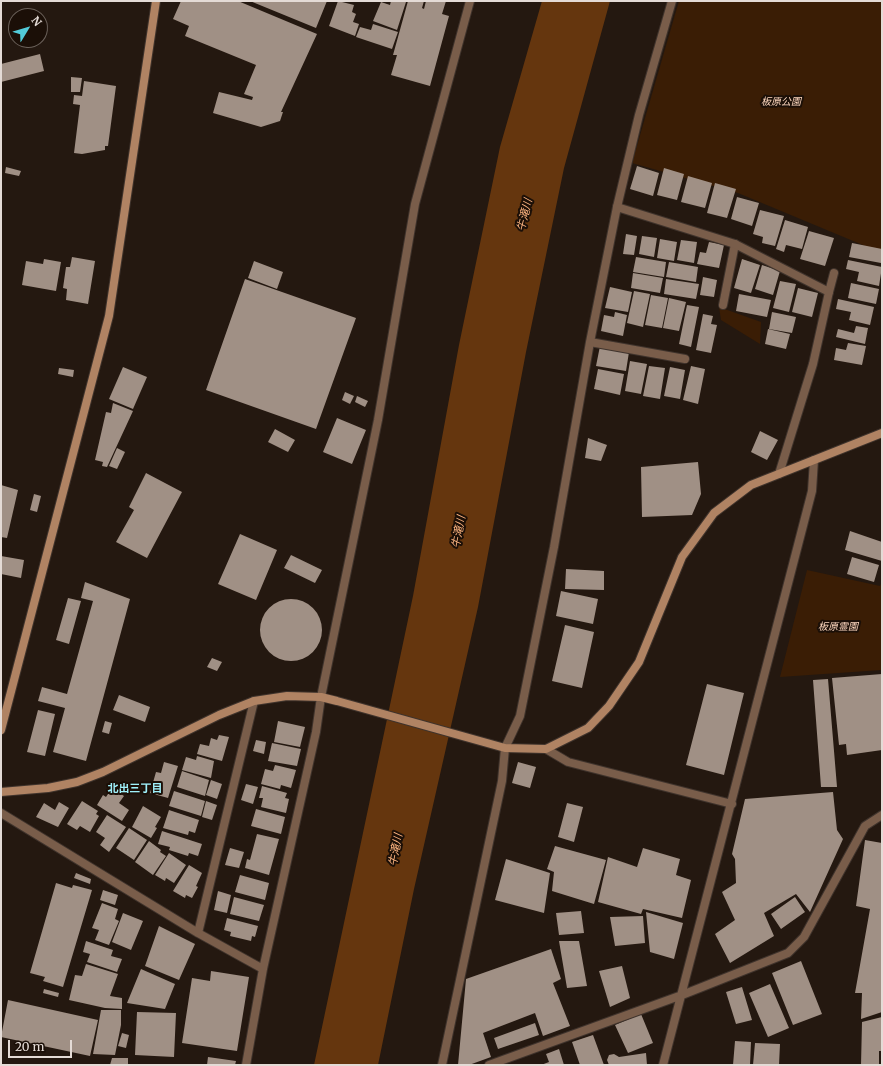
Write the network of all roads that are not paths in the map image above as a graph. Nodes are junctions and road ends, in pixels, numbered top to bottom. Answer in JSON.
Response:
{"nodes":[{"id":1,"x":156,"y":1,"type":"edge"},
{"id":2,"x":470,"y":1,"type":"edge"},
{"id":3,"x":672,"y":1,"type":"edge"},
{"id":4,"x":617,"y":207,"type":"junction"},
{"id":5,"x":735,"y":244,"type":"junction"},
{"id":6,"x":834,"y":272,"type":"dead end"},
{"id":7,"x":829,"y":292,"type":"junction"},
{"id":8,"x":723,"y":305,"type":"dead end"},
{"id":9,"x":590,"y":342,"type":"junction"},
{"id":10,"x":685,"y":359,"type":"dead end"},
{"id":11,"x":882,"y":433,"type":"edge"},
{"id":12,"x":814,"y":460,"type":"junction"},
{"id":13,"x":779,"y":474,"type":"junction"},
{"id":14,"x":321,"y":697,"type":"junction"},
{"id":15,"x":254,"y":702,"type":"junction"},
{"id":16,"x":1,"y":730,"type":"edge"},
{"id":17,"x":505,"y":748,"type":"junction"},
{"id":18,"x":546,"y":749,"type":"junction"},
{"id":19,"x":1,"y":792,"type":"edge"},
{"id":20,"x":732,"y":804,"type":"junction"},
{"id":21,"x":1,"y":813,"type":"edge"},
{"id":22,"x":882,"y":815,"type":"edge"},
{"id":23,"x":198,"y":933,"type":"junction"},
{"id":24,"x":263,"y":969,"type":"junction"},
{"id":25,"x":682,"y":995,"type":"junction"},
{"id":26,"x":246,"y":1065,"type":"edge"},
{"id":27,"x":442,"y":1065,"type":"edge"},
{"id":28,"x":489,"y":1065,"type":"edge"},
{"id":29,"x":663,"y":1065,"type":"edge"}],
"edges":[{"from":1,"to":16,"type":"street"},
{"from":2,"to":14,"type":"street"},
{"from":3,"to":4,"type":"street"},
{"from":4,"to":5,"type":"street"},
{"from":4,"to":9,"type":"street"},
{"from":5,"to":7,"type":"street"},
{"from":5,"to":8,"type":"street"},
{"from":6,"to":7,"type":"street"},
{"from":7,"to":13,"type":"street"},
{"from":9,"to":10,"type":"street"},
{"from":9,"to":17,"type":"street"},
{"from":11,"to":12,"type":"street"},
{"from":12,"to":13,"type":"street"},
{"from":12,"to":20,"type":"street"},
{"from":13,"to":18,"type":"street"},
{"from":14,"to":15,"type":"street"},
{"from":14,"to":17,"type":"street"},
{"from":14,"to":24,"type":"street"},
{"from":15,"to":19,"type":"street"},
{"from":15,"to":23,"type":"street"},
{"from":17,"to":18,"type":"street"},
{"from":17,"to":27,"type":"street"},
{"from":18,"to":20,"type":"street"},
{"from":20,"to":25,"type":"street"},
{"from":21,"to":23,"type":"street"},
{"from":22,"to":25,"type":"street"},
{"from":23,"to":24,"type":"street"},
{"from":24,"to":26,"type":"street"},
{"from":25,"to":28,"type":"street"},
{"from":25,"to":29,"type":"street"}]}
